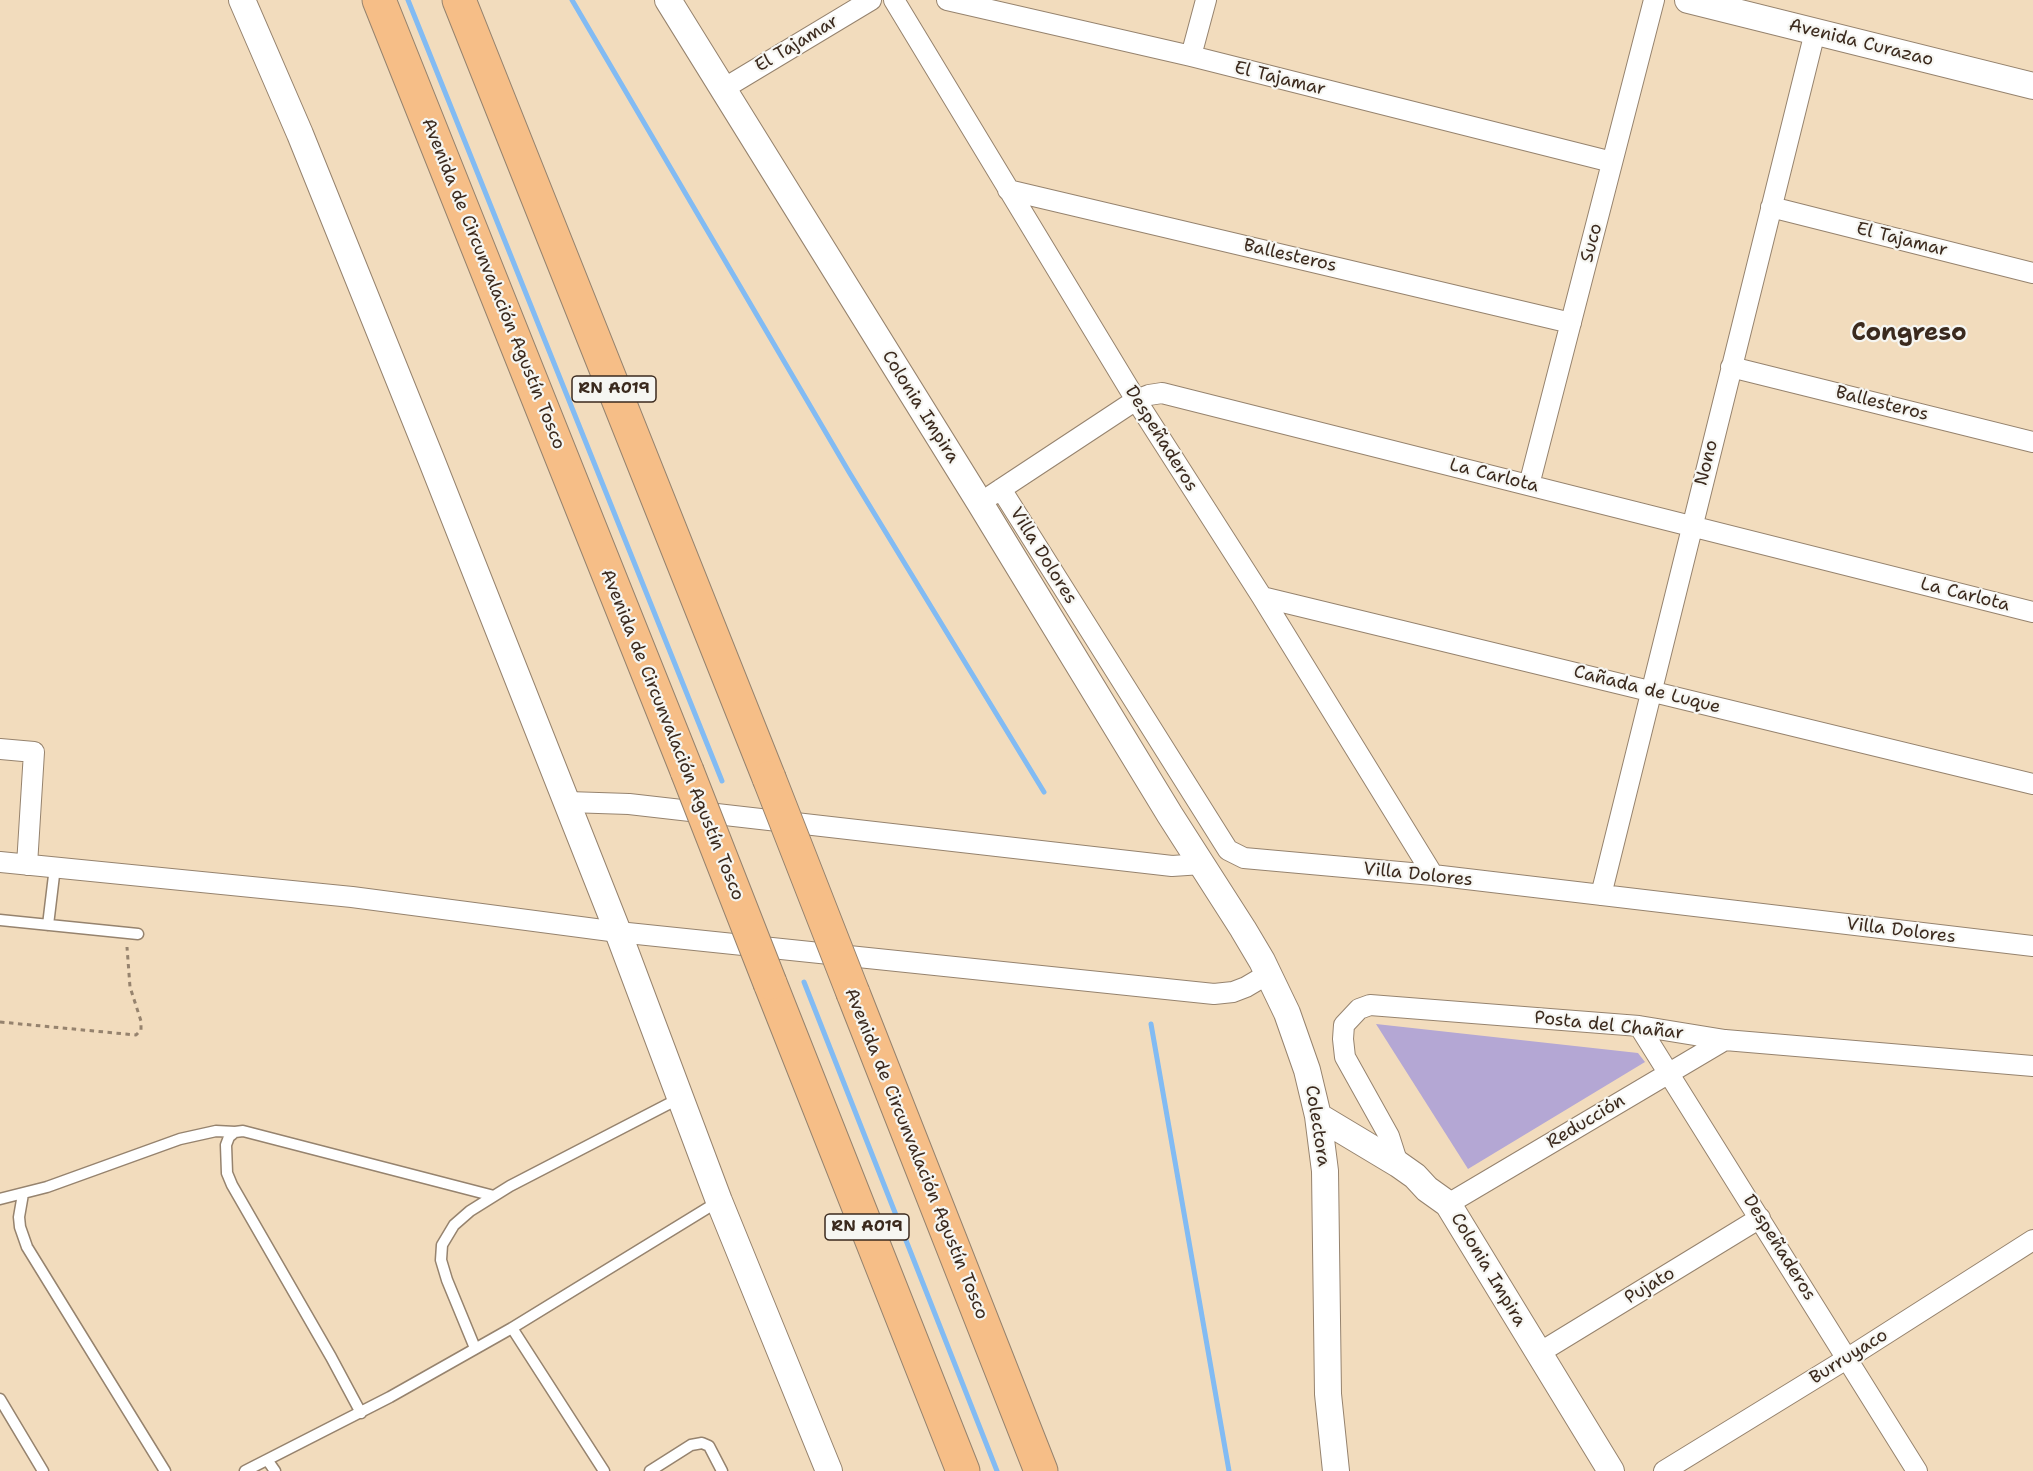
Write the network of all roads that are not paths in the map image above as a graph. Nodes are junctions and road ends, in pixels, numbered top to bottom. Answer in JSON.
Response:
{"nodes":[{"id":1,"x":242,"y":0,"type":"edge"},
{"id":2,"x":379,"y":0,"type":"edge"},
{"id":3,"x":459,"y":0,"type":"edge"},
{"id":4,"x":668,"y":0,"type":"edge"},
{"id":5,"x":871,"y":0,"type":"edge"},
{"id":6,"x":894,"y":0,"type":"edge"},
{"id":7,"x":947,"y":0,"type":"edge"},
{"id":8,"x":1206,"y":0,"type":"edge"},
{"id":9,"x":1654,"y":0,"type":"edge"},
{"id":10,"x":1688,"y":0,"type":"edge"},
{"id":11,"x":1721,"y":4,"type":"edge"},
{"id":12,"x":1815,"y":32,"type":"junction"},
{"id":13,"x":1191,"y":56,"type":"junction"},
{"id":14,"x":2033,"y":86,"type":"edge"},
{"id":15,"x":723,"y":89,"type":"junction"},
{"id":16,"x":1612,"y":162,"type":"junction"},
{"id":17,"x":1008,"y":190,"type":"junction"},
{"id":18,"x":1772,"y":207,"type":"junction"},
{"id":19,"x":2033,"y":273,"type":"edge"},
{"id":20,"x":1571,"y":323,"type":"junction"},
{"id":21,"x":1731,"y":367,"type":"junction"},
{"id":22,"x":1136,"y":400,"type":"junction"},
{"id":23,"x":2033,"y":442,"type":"edge"},
{"id":24,"x":1528,"y":485,"type":"junction"},
{"id":25,"x":1001,"y":489,"type":"junction"},
{"id":26,"x":980,"y":503,"type":"junction"},
{"id":27,"x":1691,"y":526,"type":"junction"},
{"id":28,"x":1262,"y":597,"type":"junction"},
{"id":29,"x":2033,"y":612,"type":"edge"},
{"id":30,"x":1650,"y":691,"type":"junction"},
{"id":31,"x":0,"y":748,"type":"edge"},
{"id":32,"x":2033,"y":784,"type":"edge"},
{"id":33,"x":568,"y":802,"type":"junction"},
{"id":34,"x":1170,"y":815,"type":"joint"},
{"id":35,"x":0,"y":862,"type":"edge"},
{"id":36,"x":27,"y":864,"type":"junction"},
{"id":37,"x":1202,"y":864,"type":"junction"},
{"id":38,"x":55,"y":867,"type":"junction"},
{"id":39,"x":1433,"y":875,"type":"junction"},
{"id":40,"x":1601,"y":896,"type":"junction"},
{"id":41,"x":0,"y":920,"type":"edge"},
{"id":42,"x":48,"y":925,"type":"junction"},
{"id":43,"x":618,"y":932,"type":"junction"},
{"id":44,"x":138,"y":933,"type":"dead end"},
{"id":45,"x":2033,"y":946,"type":"edge"},
{"id":46,"x":1268,"y":974,"type":"junction"},
{"id":47,"x":1639,"y":1026,"type":"junction"},
{"id":48,"x":1725,"y":1040,"type":"junction"},
{"id":49,"x":2033,"y":1066,"type":"edge"},
{"id":50,"x":1669,"y":1072,"type":"junction"},
{"id":51,"x":680,"y":1097,"type":"junction"},
{"id":52,"x":1318,"y":1116,"type":"junction"},
{"id":53,"x":235,"y":1132,"type":"junction"},
{"id":54,"x":1398,"y":1164,"type":"junction"},
{"id":55,"x":22,"y":1194,"type":"junction"},
{"id":56,"x":494,"y":1196,"type":"junction"},
{"id":57,"x":0,"y":1199,"type":"edge"},
{"id":58,"x":719,"y":1201,"type":"junction"},
{"id":59,"x":1448,"y":1204,"type":"junction"},
{"id":60,"x":1760,"y":1218,"type":"junction"},
{"id":61,"x":2033,"y":1240,"type":"edge"},
{"id":62,"x":512,"y":1328,"type":"junction"},
{"id":63,"x":475,"y":1348,"type":"junction"},
{"id":64,"x":1539,"y":1353,"type":"junction"},
{"id":65,"x":1848,"y":1358,"type":"junction"},
{"id":66,"x":0,"y":1399,"type":"edge"},
{"id":67,"x":361,"y":1413,"type":"junction"},
{"id":68,"x":268,"y":1461,"type":"junction"},
{"id":69,"x":43,"y":1471,"type":"edge"},
{"id":70,"x":165,"y":1471,"type":"edge"},
{"id":71,"x":245,"y":1471,"type":"edge"},
{"id":72,"x":275,"y":1471,"type":"edge"},
{"id":73,"x":604,"y":1471,"type":"edge"},
{"id":74,"x":650,"y":1471,"type":"edge"},
{"id":75,"x":722,"y":1471,"type":"edge"},
{"id":76,"x":830,"y":1471,"type":"edge"},
{"id":77,"x":963,"y":1471,"type":"edge"},
{"id":78,"x":1041,"y":1471,"type":"edge"},
{"id":79,"x":1336,"y":1471,"type":"edge"},
{"id":80,"x":1611,"y":1471,"type":"edge"},
{"id":81,"x":1664,"y":1471,"type":"edge"},
{"id":82,"x":1917,"y":1471,"type":"edge"}],
"edges":[{"from":1,"to":33,"type":"street"},
{"from":2,"to":77,"type":"highway","name":"Avenida de Circunvalación Agustín Tosco","number":"RN A019","bridge":true},
{"from":3,"to":78,"type":"highway","name":"Avenida de Circunvalación Agustín Tosco","number":"RN A019","bridge":true},
{"from":4,"to":15,"type":"street","name":"Colonia Impira"},
{"from":5,"to":15,"type":"street","name":"El Tajamar"},
{"from":6,"to":17,"type":"street","name":"Despeñaderos"},
{"from":7,"to":13,"type":"street","name":"El Tajamar"},
{"from":8,"to":13,"type":"street"},
{"from":9,"to":16,"type":"street","name":"Suco"},
{"from":10,"to":11,"type":"street","name":"Avenida Curazao"},
{"from":11,"to":12,"type":"street","name":"Avenida Curazao"},
{"from":12,"to":14,"type":"street","name":"Avenida Curazao"},
{"from":12,"to":18,"type":"street","name":"Nono"},
{"from":13,"to":16,"type":"street","name":"El Tajamar"},
{"from":15,"to":26,"type":"street","name":"Colonia Impira"},
{"from":16,"to":20,"type":"street","name":"Suco"},
{"from":17,"to":20,"type":"street","name":"Ballesteros"},
{"from":17,"to":22,"type":"street","name":"Despeñaderos"},
{"from":18,"to":19,"type":"street","name":"El Tajamar"},
{"from":18,"to":21,"type":"street","name":"Nono"},
{"from":20,"to":24,"type":"street","name":"Suco"},
{"from":21,"to":23,"type":"street","name":"Ballesteros"},
{"from":21,"to":27,"type":"street","name":"Nono"},
{"from":22,"to":24,"type":"street","name":"La Carlota"},
{"from":22,"to":25,"type":"street","name":"La Carlota"},
{"from":22,"to":28,"type":"street","name":"Despeñaderos"},
{"from":24,"to":27,"type":"street","name":"La Carlota"},
{"from":25,"to":26,"type":"street","name":"La Carlota"},
{"from":25,"to":39,"type":"street","name":"Villa Dolores"},
{"from":26,"to":34,"type":"street","name":"Colonia Impira"},
{"from":27,"to":29,"type":"street","name":"La Carlota"},
{"from":27,"to":30,"type":"street","name":"Nono"},
{"from":28,"to":30,"type":"street","name":"Cañada de Luque"},
{"from":28,"to":39,"type":"street","name":"Despeñaderos"},
{"from":30,"to":32,"type":"street","name":"Cañada de Luque"},
{"from":30,"to":40,"type":"street","name":"Nono"},
{"from":31,"to":36,"type":"street"},
{"from":33,"to":37,"type":"street"},
{"from":33,"to":43,"type":"street"},
{"from":34,"to":37,"type":"street","name":"Colectora"},
{"from":35,"to":36,"type":"street"},
{"from":36,"to":38,"type":"street"},
{"from":37,"to":46,"type":"street","name":"Colectora"},
{"from":38,"to":42,"type":"lane"},
{"from":38,"to":43,"type":"street"},
{"from":39,"to":40,"type":"street","name":"Villa Dolores"},
{"from":40,"to":45,"type":"street","name":"Villa Dolores"},
{"from":41,"to":42,"type":"lane"},
{"from":42,"to":44,"type":"lane"},
{"from":43,"to":46,"type":"street"},
{"from":43,"to":51,"type":"street"},
{"from":46,"to":52,"type":"street","name":"Colectora"},
{"from":47,"to":48,"type":"street","name":"Posta del Chañar"},
{"from":47,"to":50,"type":"street","name":"Despeñaderos"},
{"from":47,"to":54,"type":"street","name":"Posta del Chañar"},
{"from":48,"to":49,"type":"street","name":"Posta del Chañar"},
{"from":48,"to":50,"type":"street","name":"Reducción"},
{"from":50,"to":59,"type":"street","name":"Reducción"},
{"from":50,"to":60,"type":"street","name":"Despeñaderos"},
{"from":51,"to":56,"type":"lane"},
{"from":51,"to":58,"type":"street"},
{"from":52,"to":54,"type":"street","name":"Colonia Impira"},
{"from":52,"to":79,"type":"street","name":"Colectora"},
{"from":53,"to":55,"type":"lane"},
{"from":53,"to":56,"type":"lane"},
{"from":53,"to":67,"type":"lane"},
{"from":54,"to":59,"type":"street","name":"Colonia Impira"},
{"from":55,"to":57,"type":"lane"},
{"from":55,"to":70,"type":"lane"},
{"from":56,"to":63,"type":"lane"},
{"from":58,"to":62,"type":"lane"},
{"from":58,"to":76,"type":"street"},
{"from":59,"to":64,"type":"street","name":"Colonia Impira"},
{"from":60,"to":64,"type":"street","name":"Pujato"},
{"from":60,"to":65,"type":"street","name":"Despeñaderos"},
{"from":61,"to":65,"type":"street","name":"Burruyaco"},
{"from":62,"to":63,"type":"lane"},
{"from":62,"to":73,"type":"lane"},
{"from":63,"to":67,"type":"lane"},
{"from":64,"to":80,"type":"street","name":"Colonia Impira"},
{"from":65,"to":81,"type":"street","name":"Burruyaco"},
{"from":65,"to":82,"type":"street","name":"Despeñaderos"},
{"from":66,"to":69,"type":"lane"},
{"from":67,"to":68,"type":"lane"},
{"from":68,"to":71,"type":"lane"},
{"from":68,"to":72,"type":"lane"},
{"from":74,"to":75,"type":"lane"}]}
